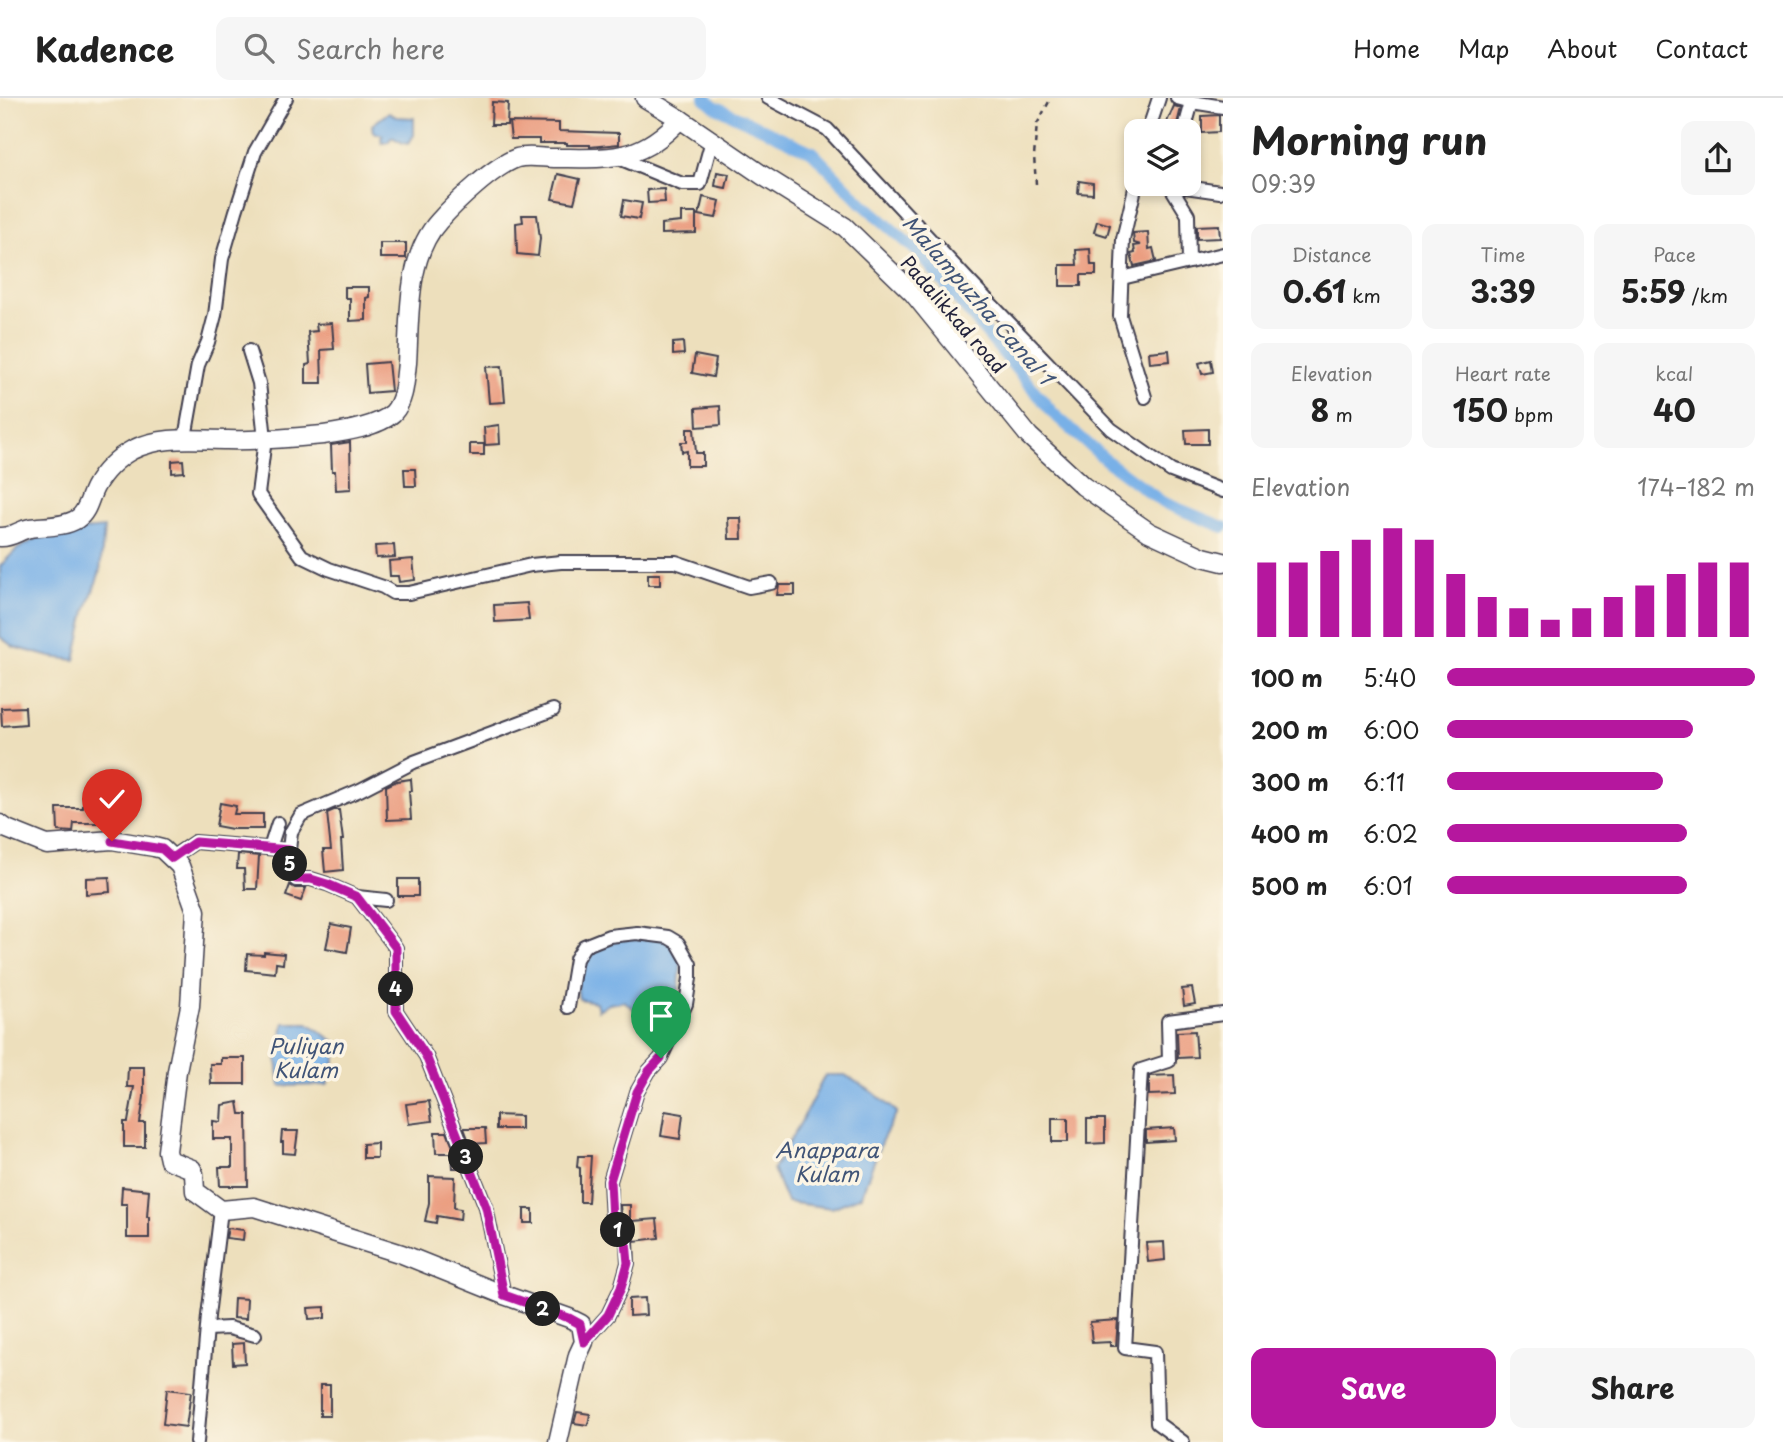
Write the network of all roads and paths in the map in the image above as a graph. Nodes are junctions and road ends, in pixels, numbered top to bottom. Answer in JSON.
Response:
{"nodes":[{"id":1,"x":285,"y":98,"type":"edge"},
{"id":2,"x":645,"y":98,"type":"edge"},
{"id":3,"x":768,"y":98,"type":"edge"},
{"id":4,"x":1051,"y":98,"type":"edge"},
{"id":5,"x":1159,"y":98,"type":"edge"},
{"id":6,"x":1177,"y":98,"type":"edge"},
{"id":7,"x":1192,"y":102,"type":"junction"},
{"id":8,"x":1223,"y":107,"type":"edge"},
{"id":9,"x":680,"y":118,"type":"junction"},
{"id":10,"x":1152,"y":119,"type":"edge"},
{"id":11,"x":1187,"y":119,"type":"edge"},
{"id":12,"x":712,"y":140,"type":"junction"},
{"id":13,"x":614,"y":156,"type":"junction"},
{"id":14,"x":1036,"y":184,"type":"dead end"},
{"id":15,"x":1201,"y":189,"type":"edge"},
{"id":16,"x":1220,"y":192,"type":"dead end"},
{"id":17,"x":1133,"y":196,"type":"edge"},
{"id":18,"x":1175,"y":196,"type":"edge"},
{"id":19,"x":1223,"y":254,"type":"edge"},
{"id":20,"x":1189,"y":262,"type":"junction"},
{"id":21,"x":1122,"y":278,"type":"junction"},
{"id":22,"x":249,"y":351,"type":"dead end"},
{"id":23,"x":1145,"y":397,"type":"dead end"},
{"id":24,"x":185,"y":438,"type":"junction"},
{"id":25,"x":265,"y":439,"type":"junction"},
{"id":26,"x":1223,"y":491,"type":"edge"},
{"id":27,"x":0,"y":537,"type":"edge"},
{"id":28,"x":1223,"y":562,"type":"edge"},
{"id":29,"x":771,"y":583,"type":"dead end"},
{"id":30,"x":553,"y":710,"type":"dead end"},
{"id":31,"x":0,"y":824,"type":"edge"},
{"id":32,"x":278,"y":824,"type":"dead end"},
{"id":33,"x":270,"y":848,"type":"junction"},
{"id":34,"x":289,"y":850,"type":"junction"},
{"id":35,"x":172,"y":858,"type":"junction"},
{"id":36,"x":357,"y":897,"type":"junction"},
{"id":37,"x":386,"y":900,"type":"dead end"},
{"id":38,"x":568,"y":1007,"type":"dead end"},
{"id":39,"x":1223,"y":1014,"type":"edge"},
{"id":40,"x":221,"y":1210,"type":"junction"},
{"id":41,"x":504,"y":1295,"type":"junction"},
{"id":42,"x":208,"y":1329,"type":"junction"},
{"id":43,"x":255,"y":1335,"type":"dead end"},
{"id":44,"x":584,"y":1342,"type":"junction"},
{"id":45,"x":197,"y":1442,"type":"edge"},
{"id":46,"x":558,"y":1442,"type":"edge"},
{"id":47,"x":1183,"y":1442,"type":"edge"}],
"edges":[{"from":1,"to":24,"type":"street"},
{"from":2,"to":9,"type":"main road","name":"Padalikkad road"},
{"from":3,"to":26,"type":"street"},
{"from":4,"to":14,"type":"path"},
{"from":5,"to":10,"type":"street"},
{"from":6,"to":7,"type":"street"},
{"from":7,"to":8,"type":"street"},
{"from":7,"to":11,"type":"street"},
{"from":9,"to":12,"type":"main road","name":"Padalikkad road"},
{"from":9,"to":13,"type":"main road"},
{"from":12,"to":13,"type":"street"},
{"from":12,"to":28,"type":"main road","name":"Padalikkad road"},
{"from":13,"to":25,"type":"main road"},
{"from":15,"to":16,"type":"street"},
{"from":17,"to":21,"type":"street"},
{"from":18,"to":20,"type":"street"},
{"from":19,"to":20,"type":"street"},
{"from":20,"to":21,"type":"street"},
{"from":21,"to":23,"type":"street"},
{"from":22,"to":25,"type":"street"},
{"from":24,"to":25,"type":"main road"},
{"from":24,"to":27,"type":"main road"},
{"from":25,"to":29,"type":"street"},
{"from":30,"to":34,"type":"street"},
{"from":31,"to":35,"type":"main road"},
{"from":32,"to":33,"type":"street"},
{"from":33,"to":34,"type":"street"},
{"from":33,"to":35,"type":"street"},
{"from":34,"to":36,"type":"street"},
{"from":35,"to":40,"type":"main road"},
{"from":36,"to":37,"type":"street"},
{"from":36,"to":41,"type":"street"},
{"from":38,"to":44,"type":"street"},
{"from":39,"to":47,"type":"street"},
{"from":40,"to":41,"type":"main road"},
{"from":40,"to":42,"type":"street"},
{"from":41,"to":44,"type":"main road"},
{"from":42,"to":43,"type":"street"},
{"from":42,"to":45,"type":"street"},
{"from":44,"to":46,"type":"main road"}]}
